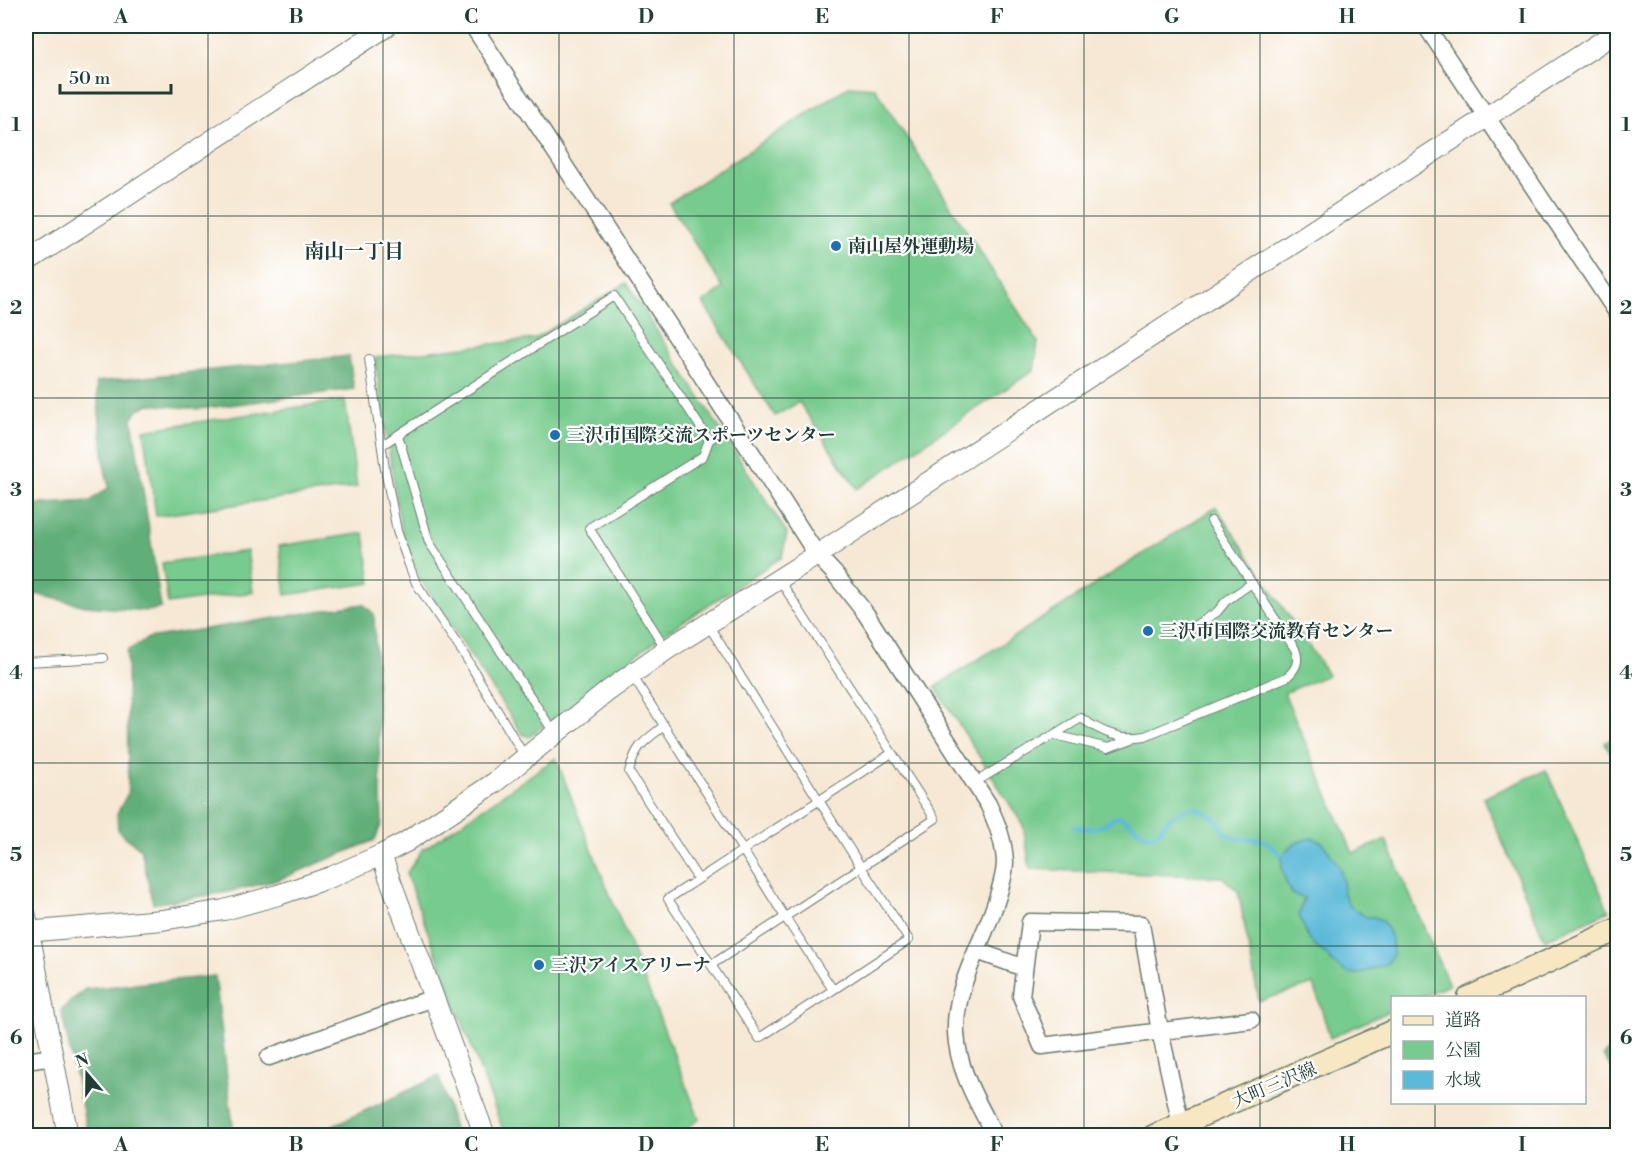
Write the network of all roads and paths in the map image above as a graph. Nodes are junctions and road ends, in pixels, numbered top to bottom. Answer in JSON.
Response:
{"nodes":[{"id":1,"x":387,"y":26,"type":"edge"},
{"id":2,"x":473,"y":26,"type":"edge"},
{"id":3,"x":1426,"y":26,"type":"edge"},
{"id":4,"x":1617,"y":31,"type":"edge"},
{"id":5,"x":1486,"y":118,"type":"junction"},
{"id":6,"x":26,"y":262,"type":"edge"},
{"id":7,"x":1617,"y":314,"type":"edge"},
{"id":8,"x":369,"y":359,"type":"dead end"},
{"id":9,"x":734,"y":424,"type":"junction"},
{"id":10,"x":398,"y":435,"type":"junction"},
{"id":11,"x":709,"y":440,"type":"junction"},
{"id":12,"x":382,"y":445,"type":"junction"},
{"id":13,"x":1211,"y":521,"type":"dead end"},
{"id":14,"x":817,"y":555,"type":"junction"},
{"id":15,"x":779,"y":579,"type":"junction"},
{"id":16,"x":1252,"y":583,"type":"junction"},
{"id":17,"x":707,"y":623,"type":"junction"},
{"id":18,"x":1194,"y":626,"type":"dead end"},
{"id":19,"x":666,"y":650,"type":"junction"},
{"id":20,"x":103,"y":658,"type":"dead end"},
{"id":21,"x":26,"y":662,"type":"edge"},
{"id":22,"x":631,"y":675,"type":"junction"},
{"id":23,"x":664,"y":726,"type":"junction"},
{"id":24,"x":555,"y":734,"type":"junction"},
{"id":25,"x":1055,"y":735,"type":"junction"},
{"id":26,"x":1135,"y":738,"type":"junction"},
{"id":27,"x":892,"y":753,"type":"junction"},
{"id":28,"x":525,"y":757,"type":"junction"},
{"id":29,"x":974,"y":783,"type":"junction"},
{"id":30,"x":819,"y":800,"type":"junction"},
{"id":31,"x":743,"y":850,"type":"junction"},
{"id":32,"x":381,"y":855,"type":"junction"},
{"id":33,"x":861,"y":867,"type":"junction"},
{"id":34,"x":698,"y":879,"type":"junction"},
{"id":35,"x":785,"y":916,"type":"junction"},
{"id":36,"x":26,"y":927,"type":"edge"},
{"id":37,"x":1617,"y":929,"type":"edge"},
{"id":38,"x":977,"y":951,"type":"junction"},
{"id":39,"x":711,"y":965,"type":"junction"},
{"id":40,"x":1024,"y":968,"type":"junction"},
{"id":41,"x":833,"y":990,"type":"junction"},
{"id":42,"x":1473,"y":996,"type":"edge"},
{"id":43,"x":433,"y":998,"type":"junction"},
{"id":44,"x":1251,"y":1020,"type":"dead end"},
{"id":45,"x":1160,"y":1031,"type":"junction"},
{"id":46,"x":1391,"y":1032,"type":"edge"},
{"id":47,"x":53,"y":1057,"type":"junction"},
{"id":48,"x":269,"y":1057,"type":"dead end"},
{"id":49,"x":26,"y":1061,"type":"edge"},
{"id":50,"x":1180,"y":1125,"type":"junction"},
{"id":51,"x":68,"y":1136,"type":"edge"},
{"id":52,"x":485,"y":1136,"type":"edge"},
{"id":53,"x":995,"y":1136,"type":"edge"},
{"id":54,"x":1154,"y":1136,"type":"edge"}],
"edges":[{"from":1,"to":6,"type":"street"},
{"from":2,"to":9,"type":"street"},
{"from":3,"to":5,"type":"street"},
{"from":4,"to":5,"type":"street"},
{"from":5,"to":7,"type":"street"},
{"from":5,"to":14,"type":"street"},
{"from":8,"to":12,"type":"lane"},
{"from":9,"to":11,"type":"lane"},
{"from":9,"to":14,"type":"street"},
{"from":10,"to":11,"type":"lane"},
{"from":10,"to":12,"type":"lane"},
{"from":10,"to":24,"type":"lane"},
{"from":11,"to":19,"type":"lane"},
{"from":12,"to":28,"type":"lane"},
{"from":13,"to":16,"type":"lane"},
{"from":14,"to":15,"type":"street"},
{"from":14,"to":29,"type":"street"},
{"from":15,"to":17,"type":"street"},
{"from":15,"to":27,"type":"lane"},
{"from":16,"to":18,"type":"lane"},
{"from":16,"to":26,"type":"lane"},
{"from":17,"to":19,"type":"street"},
{"from":17,"to":30,"type":"lane"},
{"from":19,"to":22,"type":"street"},
{"from":20,"to":21,"type":"lane"},
{"from":22,"to":23,"type":"lane"},
{"from":22,"to":24,"type":"street"},
{"from":23,"to":31,"type":"lane"},
{"from":23,"to":34,"type":"lane"},
{"from":24,"to":28,"type":"street"},
{"from":25,"to":26,"type":"lane"},
{"from":25,"to":26,"type":"lane"},
{"from":25,"to":29,"type":"lane"},
{"from":27,"to":30,"type":"lane"},
{"from":27,"to":33,"type":"lane"},
{"from":28,"to":32,"type":"street"},
{"from":29,"to":38,"type":"street"},
{"from":30,"to":31,"type":"lane"},
{"from":30,"to":33,"type":"lane"},
{"from":31,"to":34,"type":"lane"},
{"from":31,"to":35,"type":"lane"},
{"from":32,"to":36,"type":"street"},
{"from":32,"to":43,"type":"street"},
{"from":33,"to":35,"type":"lane"},
{"from":33,"to":41,"type":"lane"},
{"from":34,"to":39,"type":"lane"},
{"from":35,"to":39,"type":"lane"},
{"from":35,"to":41,"type":"lane"},
{"from":36,"to":47,"type":"street"},
{"from":37,"to":42,"type":"main road"},
{"from":38,"to":40,"type":"street"},
{"from":38,"to":53,"type":"street"},
{"from":39,"to":41,"type":"lane"},
{"from":40,"to":45,"type":"street"},
{"from":40,"to":45,"type":"street"},
{"from":43,"to":48,"type":"street"},
{"from":43,"to":52,"type":"street"},
{"from":44,"to":45,"type":"street"},
{"from":45,"to":50,"type":"street"},
{"from":46,"to":50,"type":"main road","name":"大町三沢線"},
{"from":47,"to":49,"type":"street"},
{"from":47,"to":51,"type":"street"},
{"from":50,"to":54,"type":"main road","name":"大町三沢線"}]}
